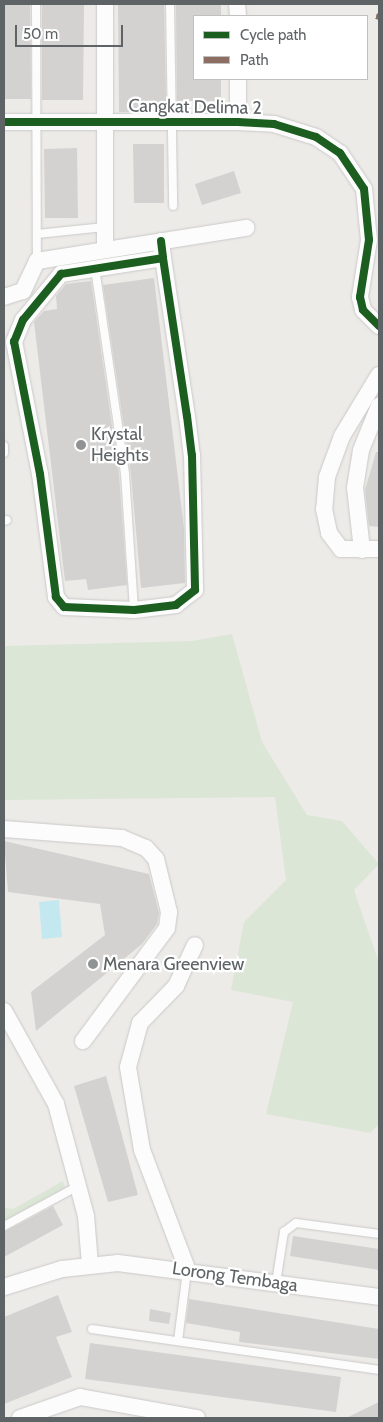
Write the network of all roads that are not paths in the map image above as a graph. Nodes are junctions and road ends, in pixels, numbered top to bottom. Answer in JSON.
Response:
{"nodes":[{"id":1,"x":36,"y":4,"type":"edge"},
{"id":2,"x":105,"y":4,"type":"edge"},
{"id":3,"x":170,"y":4,"type":"edge"},
{"id":4,"x":238,"y":80,"type":"edge"},
{"id":5,"x":105,"y":121,"type":"junction"},
{"id":6,"x":4,"y":122,"type":"edge"},
{"id":7,"x":37,"y":122,"type":"junction"},
{"id":8,"x":170,"y":122,"type":"junction"},
{"id":9,"x":238,"y":122,"type":"junction"},
{"id":10,"x":173,"y":206,"type":"dead end"},
{"id":11,"x":105,"y":227,"type":"junction"},
{"id":12,"x":246,"y":228,"type":"dead end"},
{"id":13,"x":37,"y":234,"type":"junction"},
{"id":14,"x":105,"y":250,"type":"junction"},
{"id":15,"x":162,"y":250,"type":"junction"},
{"id":16,"x":38,"y":261,"type":"junction"},
{"id":17,"x":96,"y":268,"type":"junction"},
{"id":18,"x":4,"y":298,"type":"edge"},
{"id":19,"x":379,"y":326,"type":"edge"},
{"id":20,"x":379,"y":375,"type":"edge"},
{"id":21,"x":379,"y":406,"type":"edge"},
{"id":22,"x":4,"y":446,"type":"edge"},
{"id":23,"x":4,"y":453,"type":"edge"},
{"id":24,"x":379,"y":549,"type":"edge"},
{"id":25,"x":362,"y":550,"type":"junction"},
{"id":26,"x":134,"y":610,"type":"junction"},
{"id":27,"x":4,"y":828,"type":"edge"},
{"id":28,"x":195,"y":944,"type":"dead end"},
{"id":29,"x":4,"y":1011,"type":"edge"},
{"id":30,"x":83,"y":1042,"type":"dead end"},
{"id":31,"x":78,"y":1186,"type":"junction"},
{"id":32,"x":4,"y":1226,"type":"edge"},
{"id":33,"x":379,"y":1234,"type":"edge"},
{"id":34,"x":90,"y":1265,"type":"junction"},
{"id":35,"x":188,"y":1271,"type":"junction"},
{"id":36,"x":5,"y":1283,"type":"edge"},
{"id":37,"x":276,"y":1283,"type":"junction"},
{"id":38,"x":379,"y":1296,"type":"edge"},
{"id":39,"x":92,"y":1329,"type":"dead end"},
{"id":40,"x":178,"y":1341,"type":"junction"},
{"id":41,"x":379,"y":1370,"type":"edge"},
{"id":42,"x":20,"y":1418,"type":"edge"},
{"id":43,"x":197,"y":1418,"type":"edge"}],
"edges":[{"from":1,"to":7,"type":"lane"},
{"from":2,"to":5,"type":"street"},
{"from":3,"to":8,"type":"lane"},
{"from":4,"to":9,"type":"street","name":"Cangkat Delima 2"},
{"from":5,"to":7,"type":"street","name":"Cangkat Delima 2"},
{"from":5,"to":8,"type":"street","name":"Cangkat Delima 2"},
{"from":5,"to":11,"type":"street"},
{"from":6,"to":7,"type":"street","name":"Cangkat Delima 2"},
{"from":7,"to":13,"type":"lane"},
{"from":8,"to":9,"type":"street","name":"Cangkat Delima 2"},
{"from":8,"to":10,"type":"lane"},
{"from":9,"to":19,"type":"street","name":"Cangkat Delima 2"},
{"from":11,"to":13,"type":"lane"},
{"from":11,"to":14,"type":"street"},
{"from":12,"to":15,"type":"street"},
{"from":13,"to":16,"type":"lane"},
{"from":14,"to":15,"type":"street"},
{"from":14,"to":16,"type":"street"},
{"from":15,"to":17,"type":"street"},
{"from":15,"to":26,"type":"street"},
{"from":16,"to":18,"type":"street"},
{"from":17,"to":26,"type":"lane"},
{"from":17,"to":26,"type":"street"},
{"from":20,"to":25,"type":"street"},
{"from":21,"to":25,"type":"street"},
{"from":22,"to":23,"type":"lane"},
{"from":24,"to":25,"type":"street"},
{"from":27,"to":30,"type":"street"},
{"from":28,"to":35,"type":"street"},
{"from":29,"to":31,"type":"street"},
{"from":31,"to":32,"type":"lane"},
{"from":31,"to":34,"type":"street"},
{"from":33,"to":37,"type":"lane"},
{"from":34,"to":35,"type":"street","name":"Lorong Tembaga"},
{"from":34,"to":36,"type":"street","name":"Lorong Tembaga"},
{"from":35,"to":37,"type":"street","name":"Lorong Tembaga"},
{"from":35,"to":40,"type":"lane"},
{"from":37,"to":38,"type":"street","name":"Lorong Tembaga"},
{"from":39,"to":40,"type":"lane"},
{"from":40,"to":41,"type":"lane"},
{"from":42,"to":43,"type":"street"}]}
